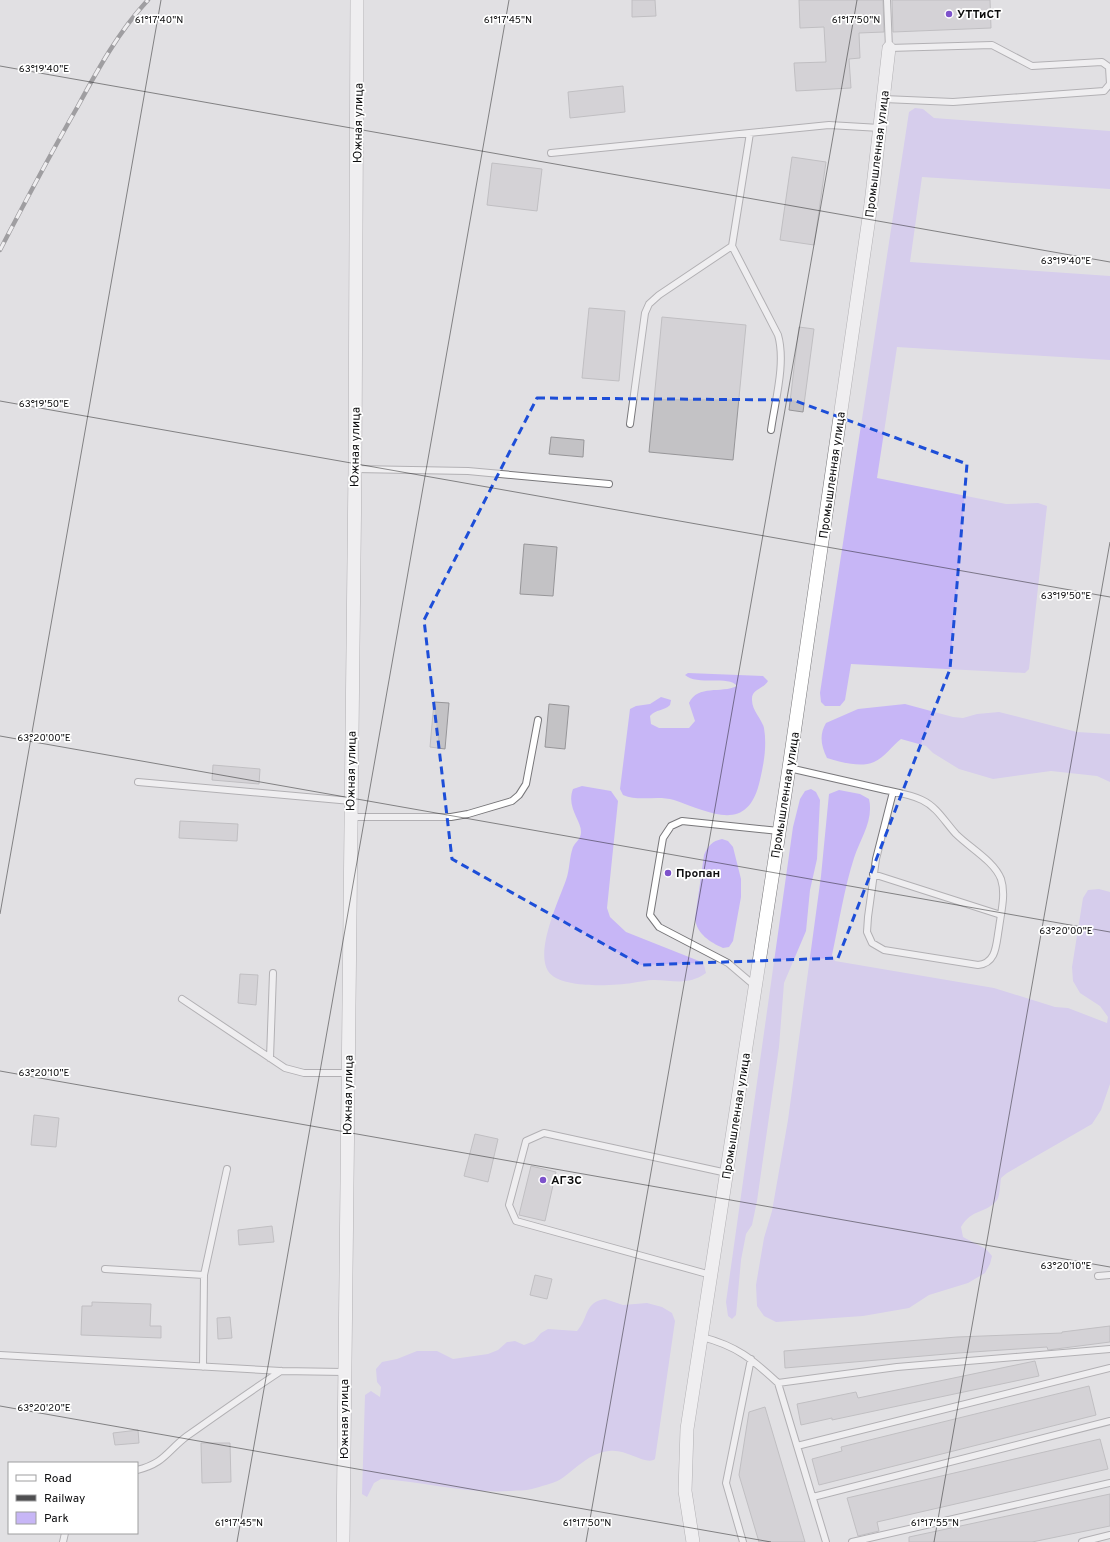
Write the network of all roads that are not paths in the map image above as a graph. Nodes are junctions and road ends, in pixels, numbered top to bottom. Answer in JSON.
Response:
{"nodes":[{"id":1,"x":357,"y":0,"type":"edge"},
{"id":2,"x":887,"y":0,"type":"edge"},
{"id":3,"x":889,"y":48,"type":"junction"},
{"id":4,"x":884,"y":99,"type":"junction"},
{"id":5,"x":880,"y":128,"type":"junction"},
{"id":6,"x":750,"y":133,"type":"junction"},
{"id":7,"x":551,"y":153,"type":"dead end"},
{"id":8,"x":732,"y":246,"type":"junction"},
{"id":9,"x":630,"y":424,"type":"dead end"},
{"id":10,"x":771,"y":430,"type":"dead end"},
{"id":11,"x":355,"y":469,"type":"junction"},
{"id":12,"x":609,"y":484,"type":"dead end"},
{"id":13,"x":538,"y":720,"type":"dead end"},
{"id":14,"x":789,"y":768,"type":"junction"},
{"id":15,"x":138,"y":782,"type":"dead end"},
{"id":16,"x":893,"y":792,"type":"junction"},
{"id":17,"x":351,"y":801,"type":"junction"},
{"id":18,"x":351,"y":817,"type":"junction"},
{"id":19,"x":779,"y":831,"type":"junction"},
{"id":20,"x":873,"y":874,"type":"junction"},
{"id":21,"x":1001,"y":914,"type":"junction"},
{"id":22,"x":273,"y":973,"type":"dead end"},
{"id":23,"x":755,"y":986,"type":"junction"},
{"id":24,"x":182,"y":999,"type":"dead end"},
{"id":25,"x":270,"y":1058,"type":"junction"},
{"id":26,"x":348,"y":1073,"type":"junction"},
{"id":27,"x":227,"y":1169,"type":"dead end"},
{"id":28,"x":727,"y":1173,"type":"junction"},
{"id":29,"x":105,"y":1269,"type":"dead end"},
{"id":30,"x":204,"y":1275,"type":"junction"},
{"id":31,"x":711,"y":1275,"type":"junction"},
{"id":32,"x":1110,"y":1275,"type":"edge"},
{"id":33,"x":1098,"y":1276,"type":"dead end"},
{"id":34,"x":702,"y":1337,"type":"junction"},
{"id":35,"x":1110,"y":1351,"type":"edge"},
{"id":36,"x":0,"y":1355,"type":"edge"},
{"id":37,"x":751,"y":1359,"type":"junction"},
{"id":38,"x":203,"y":1367,"type":"junction"},
{"id":39,"x":1110,"y":1368,"type":"edge"},
{"id":40,"x":281,"y":1371,"type":"junction"},
{"id":41,"x":344,"y":1372,"type":"junction"},
{"id":42,"x":778,"y":1383,"type":"junction"},
{"id":43,"x":1110,"y":1421,"type":"edge"},
{"id":44,"x":798,"y":1446,"type":"junction"},
{"id":45,"x":138,"y":1470,"type":"edge"},
{"id":46,"x":1110,"y":1483,"type":"edge"},
{"id":47,"x":813,"y":1497,"type":"junction"},
{"id":48,"x":1110,"y":1535,"type":"edge"},
{"id":49,"x":343,"y":1542,"type":"edge"},
{"id":50,"x":694,"y":1542,"type":"edge"},
{"id":51,"x":743,"y":1542,"type":"edge"},
{"id":52,"x":826,"y":1542,"type":"edge"},
{"id":53,"x":852,"y":1542,"type":"edge"},
{"id":54,"x":1082,"y":1542,"type":"edge"}],
"edges":[{"from":1,"to":11,"type":"street","name":"Южная улица"},
{"from":2,"to":3,"type":"lane"},
{"from":3,"to":4,"type":"street","name":"Промышленная улица"},
{"from":3,"to":4,"type":"lane"},
{"from":4,"to":5,"type":"street","name":"Промышленная улица"},
{"from":5,"to":6,"type":"lane"},
{"from":5,"to":14,"type":"street","name":"Промышленная улица"},
{"from":6,"to":7,"type":"lane"},
{"from":6,"to":8,"type":"lane"},
{"from":8,"to":9,"type":"lane"},
{"from":8,"to":10,"type":"lane"},
{"from":11,"to":12,"type":"lane"},
{"from":11,"to":17,"type":"street","name":"Южная улица"},
{"from":13,"to":18,"type":"lane"},
{"from":14,"to":16,"type":"lane"},
{"from":14,"to":19,"type":"street","name":"Промышленная улица"},
{"from":15,"to":17,"type":"lane"},
{"from":16,"to":20,"type":"lane"},
{"from":16,"to":21,"type":"lane"},
{"from":17,"to":18,"type":"street","name":"Южная улица"},
{"from":18,"to":26,"type":"street","name":"Южная улица"},
{"from":19,"to":23,"type":"street","name":"Промышленная улица"},
{"from":19,"to":23,"type":"lane"},
{"from":20,"to":21,"type":"lane"},
{"from":20,"to":21,"type":"lane"},
{"from":22,"to":25,"type":"lane"},
{"from":23,"to":28,"type":"street","name":"Промышленная улица"},
{"from":24,"to":25,"type":"lane"},
{"from":25,"to":26,"type":"lane"},
{"from":26,"to":41,"type":"street","name":"Южная улица"},
{"from":27,"to":30,"type":"lane"},
{"from":28,"to":31,"type":"street","name":"Промышленная улица"},
{"from":28,"to":31,"type":"lane"},
{"from":29,"to":30,"type":"lane"},
{"from":30,"to":38,"type":"lane"},
{"from":31,"to":34,"type":"street","name":"Промышленная улица"},
{"from":32,"to":33,"type":"lane"},
{"from":34,"to":37,"type":"lane"},
{"from":34,"to":50,"type":"street","name":"Промышленная улица"},
{"from":35,"to":42,"type":"lane"},
{"from":36,"to":38,"type":"lane"},
{"from":37,"to":42,"type":"lane"},
{"from":37,"to":51,"type":"lane"},
{"from":38,"to":40,"type":"lane"},
{"from":39,"to":44,"type":"lane"},
{"from":40,"to":41,"type":"lane"},
{"from":40,"to":45,"type":"lane"},
{"from":41,"to":49,"type":"street","name":"Южная улица"},
{"from":42,"to":44,"type":"lane"},
{"from":43,"to":47,"type":"lane"},
{"from":44,"to":47,"type":"lane"},
{"from":46,"to":53,"type":"lane"},
{"from":47,"to":52,"type":"lane"},
{"from":48,"to":54,"type":"lane"}]}
